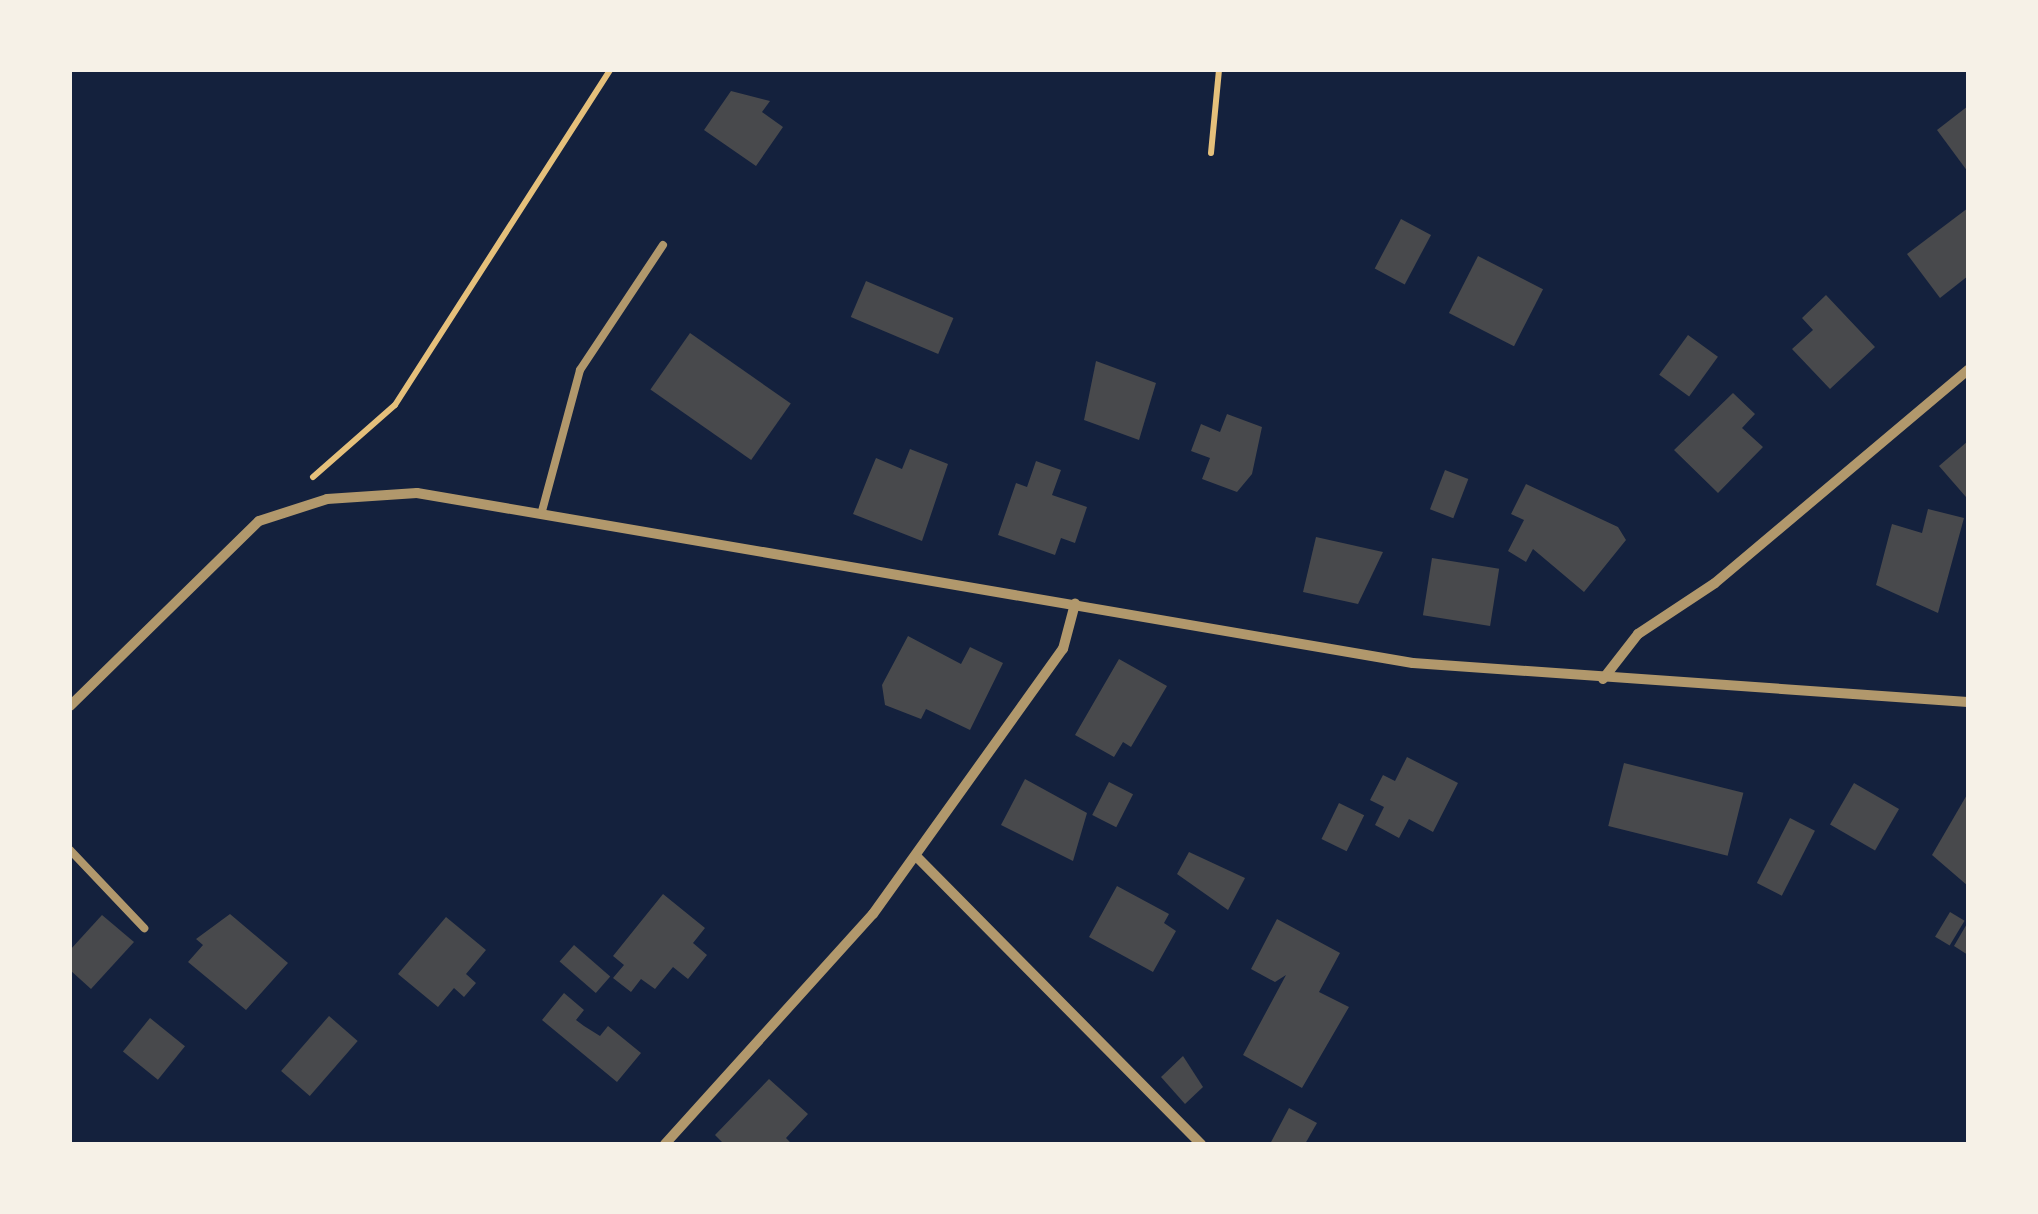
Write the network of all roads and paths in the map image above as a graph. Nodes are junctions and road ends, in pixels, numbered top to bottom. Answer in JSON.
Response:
{"nodes":[{"id":1,"x":610,"y":70,"type":"edge"},
{"id":2,"x":1219,"y":70,"type":"edge"},
{"id":3,"x":1211,"y":153,"type":"dead end"},
{"id":4,"x":663,"y":245,"type":"dead end"},
{"id":5,"x":1968,"y":370,"type":"edge"},
{"id":6,"x":298,"y":505,"type":"junction"},
{"id":7,"x":542,"y":511,"type":"junction"},
{"id":8,"x":1075,"y":604,"type":"junction"},
{"id":9,"x":1603,"y":679,"type":"junction"},
{"id":10,"x":1968,"y":702,"type":"edge"},
{"id":11,"x":70,"y":706,"type":"edge"},
{"id":12,"x":70,"y":850,"type":"edge"},
{"id":13,"x":917,"y":857,"type":"junction"},
{"id":14,"x":144,"y":928,"type":"dead end"},
{"id":15,"x":665,"y":1144,"type":"edge"},
{"id":16,"x":1200,"y":1144,"type":"edge"}],
"edges":[{"from":1,"to":6,"type":"path"},
{"from":2,"to":3,"type":"path"},
{"from":4,"to":7,"type":"lane"},
{"from":5,"to":9,"type":"street"},
{"from":6,"to":7,"type":"street"},
{"from":6,"to":11,"type":"street"},
{"from":7,"to":8,"type":"street"},
{"from":8,"to":9,"type":"street"},
{"from":8,"to":13,"type":"street"},
{"from":9,"to":10,"type":"street"},
{"from":12,"to":14,"type":"lane"},
{"from":13,"to":15,"type":"street"},
{"from":13,"to":16,"type":"street"}]}
